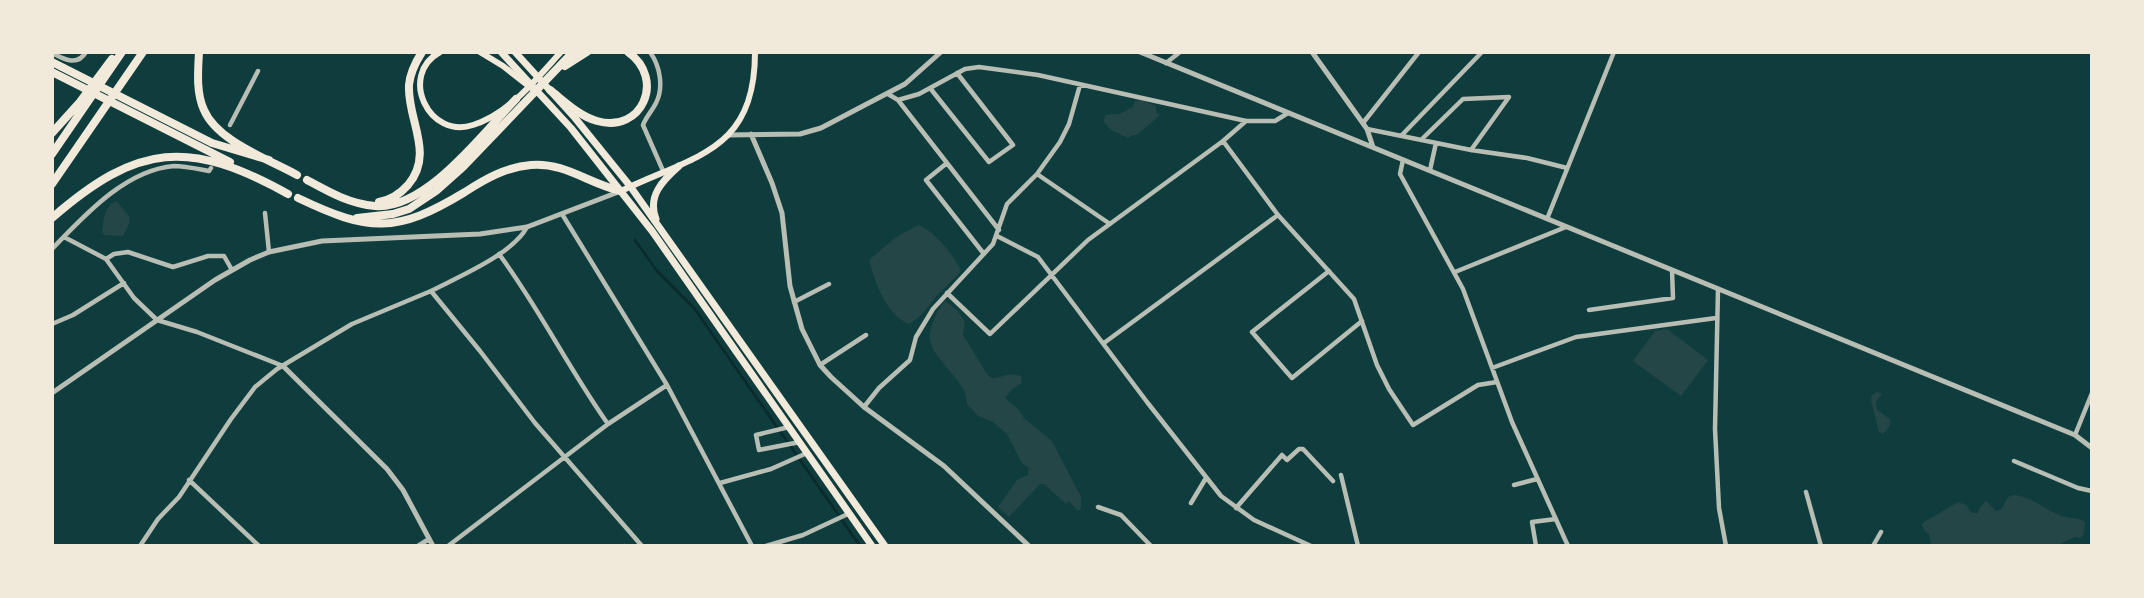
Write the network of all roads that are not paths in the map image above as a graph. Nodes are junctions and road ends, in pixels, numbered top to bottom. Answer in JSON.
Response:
{"nodes":[{"id":1,"x":86,"y":52,"type":"edge"},
{"id":2,"x":116,"y":52,"type":"edge"},
{"id":3,"x":122,"y":52,"type":"edge"},
{"id":4,"x":143,"y":52,"type":"edge"},
{"id":5,"x":199,"y":52,"type":"edge"},
{"id":6,"x":422,"y":52,"type":"edge"},
{"id":7,"x":440,"y":52,"type":"edge"},
{"id":8,"x":480,"y":52,"type":"edge"},
{"id":9,"x":501,"y":52,"type":"edge"},
{"id":10,"x":517,"y":52,"type":"edge"},
{"id":11,"x":559,"y":52,"type":"edge"},
{"id":12,"x":574,"y":52,"type":"edge"},
{"id":13,"x":587,"y":52,"type":"edge"},
{"id":14,"x":628,"y":52,"type":"edge"},
{"id":15,"x":650,"y":52,"type":"edge"},
{"id":16,"x":941,"y":52,"type":"edge"},
{"id":17,"x":1140,"y":52,"type":"edge"},
{"id":18,"x":1180,"y":52,"type":"edge"},
{"id":19,"x":1312,"y":52,"type":"edge"},
{"id":20,"x":1419,"y":52,"type":"edge"},
{"id":21,"x":1614,"y":52,"type":"edge"},
{"id":22,"x":52,"y":53,"type":"edge"},
{"id":23,"x":756,"y":53,"type":"edge"},
{"id":24,"x":1477,"y":54,"type":"edge"},
{"id":25,"x":52,"y":62,"type":"edge"},
{"id":26,"x":1166,"y":63,"type":"junction"},
{"id":27,"x":258,"y":71,"type":"dead end"},
{"id":28,"x":52,"y":72,"type":"edge"},
{"id":29,"x":106,"y":73,"type":"junction"},
{"id":30,"x":957,"y":73,"type":"junction"},
{"id":31,"x":553,"y":74,"type":"junction"},
{"id":32,"x":1080,"y":85,"type":"junction"},
{"id":33,"x":930,"y":88,"type":"junction"},
{"id":34,"x":550,"y":90,"type":"junction"},
{"id":35,"x":888,"y":94,"type":"junction"},
{"id":36,"x":898,"y":100,"type":"junction"},
{"id":37,"x":519,"y":102,"type":"junction"},
{"id":38,"x":549,"y":103,"type":"junction"},
{"id":39,"x":83,"y":104,"type":"junction"},
{"id":40,"x":1288,"y":113,"type":"junction"},
{"id":41,"x":1246,"y":121,"type":"junction"},
{"id":42,"x":1363,"y":123,"type":"junction"},
{"id":43,"x":230,"y":125,"type":"dead end"},
{"id":44,"x":1367,"y":129,"type":"junction"},
{"id":45,"x":52,"y":133,"type":"edge"},
{"id":46,"x":751,"y":134,"type":"junction"},
{"id":47,"x":728,"y":135,"type":"junction"},
{"id":48,"x":1401,"y":136,"type":"junction"},
{"id":49,"x":1421,"y":140,"type":"junction"},
{"id":50,"x":1223,"y":141,"type":"junction"},
{"id":51,"x":1436,"y":143,"type":"junction"},
{"id":52,"x":1373,"y":147,"type":"junction"},
{"id":53,"x":1472,"y":150,"type":"junction"},
{"id":54,"x":52,"y":154,"type":"edge"},
{"id":55,"x":269,"y":160,"type":"junction"},
{"id":56,"x":1403,"y":160,"type":"junction"},
{"id":57,"x":947,"y":163,"type":"junction"},
{"id":58,"x":679,"y":166,"type":"junction"},
{"id":59,"x":211,"y":168,"type":"dead end"},
{"id":60,"x":1567,"y":168,"type":"junction"},
{"id":61,"x":1430,"y":170,"type":"junction"},
{"id":62,"x":664,"y":173,"type":"junction"},
{"id":63,"x":1037,"y":174,"type":"junction"},
{"id":64,"x":297,"y":175,"type":"dead end"},
{"id":65,"x":258,"y":177,"type":"junction"},
{"id":66,"x":307,"y":180,"type":"dead end"},
{"id":67,"x":52,"y":184,"type":"edge"},
{"id":68,"x":630,"y":186,"type":"junction"},
{"id":69,"x":621,"y":191,"type":"junction"},
{"id":70,"x":288,"y":194,"type":"dead end"},
{"id":71,"x":298,"y":198,"type":"dead end"},
{"id":72,"x":359,"y":204,"type":"junction"},
{"id":73,"x":265,"y":213,"type":"dead end"},
{"id":74,"x":562,"y":214,"type":"junction"},
{"id":75,"x":1278,"y":215,"type":"junction"},
{"id":76,"x":337,"y":216,"type":"junction"},
{"id":77,"x":52,"y":218,"type":"edge"},
{"id":78,"x":1548,"y":219,"type":"junction"},
{"id":79,"x":1110,"y":224,"type":"junction"},
{"id":80,"x":658,"y":225,"type":"junction"},
{"id":81,"x":528,"y":227,"type":"junction"},
{"id":82,"x":1566,"y":227,"type":"junction"},
{"id":83,"x":999,"y":230,"type":"junction"},
{"id":84,"x":997,"y":236,"type":"junction"},
{"id":85,"x":64,"y":238,"type":"junction"},
{"id":86,"x":52,"y":250,"type":"edge"},
{"id":87,"x":269,"y":252,"type":"junction"},
{"id":88,"x":499,"y":254,"type":"junction"},
{"id":89,"x":984,"y":254,"type":"junction"},
{"id":90,"x":106,"y":259,"type":"junction"},
{"id":91,"x":232,"y":270,"type":"junction"},
{"id":92,"x":1672,"y":270,"type":"junction"},
{"id":93,"x":1329,"y":271,"type":"junction"},
{"id":94,"x":1455,"y":272,"type":"junction"},
{"id":95,"x":1051,"y":276,"type":"junction"},
{"id":96,"x":124,"y":283,"type":"junction"},
{"id":97,"x":829,"y":284,"type":"dead end"},
{"id":98,"x":1718,"y":290,"type":"junction"},
{"id":99,"x":431,"y":291,"type":"junction"},
{"id":100,"x":947,"y":293,"type":"junction"},
{"id":101,"x":794,"y":302,"type":"junction"},
{"id":102,"x":1590,"y":310,"type":"dead end"},
{"id":103,"x":1716,"y":318,"type":"junction"},
{"id":104,"x":157,"y":320,"type":"junction"},
{"id":105,"x":1362,"y":321,"type":"junction"},
{"id":106,"x":52,"y":324,"type":"edge"},
{"id":107,"x":866,"y":335,"type":"dead end"},
{"id":108,"x":1104,"y":343,"type":"junction"},
{"id":109,"x":820,"y":364,"type":"junction"},
{"id":110,"x":283,"y":366,"type":"junction"},
{"id":111,"x":1492,"y":368,"type":"junction"},
{"id":112,"x":1497,"y":382,"type":"junction"},
{"id":113,"x":667,"y":384,"type":"junction"},
{"id":114,"x":52,"y":393,"type":"edge"},
{"id":115,"x":2092,"y":393,"type":"edge"},
{"id":116,"x":864,"y":406,"type":"junction"},
{"id":117,"x":2086,"y":408,"type":"junction"},
{"id":118,"x":2092,"y":410,"type":"edge"},
{"id":119,"x":608,"y":424,"type":"junction"},
{"id":120,"x":789,"y":427,"type":"junction"},
{"id":121,"x":2075,"y":435,"type":"junction"},
{"id":122,"x":800,"y":442,"type":"junction"},
{"id":123,"x":2092,"y":448,"type":"edge"},
{"id":124,"x":807,"y":453,"type":"junction"},
{"id":125,"x":566,"y":457,"type":"junction"},
{"id":126,"x":2014,"y":461,"type":"dead end"},
{"id":127,"x":1341,"y":475,"type":"dead end"},
{"id":128,"x":1206,"y":478,"type":"junction"},
{"id":129,"x":1537,"y":479,"type":"junction"},
{"id":130,"x":188,"y":480,"type":"junction"},
{"id":131,"x":1333,"y":481,"type":"dead end"},
{"id":132,"x":720,"y":483,"type":"junction"},
{"id":133,"x":1514,"y":485,"type":"dead end"},
{"id":134,"x":2092,"y":491,"type":"edge"},
{"id":135,"x":1806,"y":492,"type":"dead end"},
{"id":136,"x":1191,"y":503,"type":"dead end"},
{"id":137,"x":1098,"y":506,"type":"dead end"},
{"id":138,"x":1236,"y":508,"type":"junction"},
{"id":139,"x":850,"y":513,"type":"junction"},
{"id":140,"x":1556,"y":519,"type":"junction"},
{"id":141,"x":1881,"y":532,"type":"dead end"},
{"id":142,"x":429,"y":539,"type":"junction"},
{"id":143,"x":140,"y":546,"type":"edge"},
{"id":144,"x":259,"y":546,"type":"edge"},
{"id":145,"x":418,"y":546,"type":"edge"},
{"id":146,"x":433,"y":546,"type":"edge"},
{"id":147,"x":448,"y":546,"type":"edge"},
{"id":148,"x":642,"y":546,"type":"edge"},
{"id":149,"x":752,"y":546,"type":"edge"},
{"id":150,"x":766,"y":546,"type":"edge"},
{"id":151,"x":872,"y":546,"type":"edge"},
{"id":152,"x":885,"y":546,"type":"edge"},
{"id":153,"x":1029,"y":546,"type":"edge"},
{"id":154,"x":1151,"y":546,"type":"edge"},
{"id":155,"x":1311,"y":546,"type":"edge"},
{"id":156,"x":1358,"y":546,"type":"edge"},
{"id":157,"x":1536,"y":546,"type":"edge"},
{"id":158,"x":1568,"y":546,"type":"edge"},
{"id":159,"x":1726,"y":546,"type":"edge"},
{"id":160,"x":1820,"y":546,"type":"edge"},
{"id":161,"x":1873,"y":546,"type":"edge"}],
"edges":[{"from":1,"to":22,"type":"street"},
{"from":2,"to":29,"type":"highway"},
{"from":3,"to":29,"type":"highway"},
{"from":4,"to":67,"type":"highway"},
{"from":5,"to":55,"type":"highway"},
{"from":6,"to":72,"type":"highway"},
{"from":7,"to":37,"type":"main road"},
{"from":8,"to":38,"type":"main road"},
{"from":9,"to":38,"type":"highway"},
{"from":10,"to":34,"type":"highway"},
{"from":11,"to":37,"type":"main road"},
{"from":12,"to":31,"type":"highway"},
{"from":13,"to":31,"type":"highway"},
{"from":14,"to":34,"type":"highway"},
{"from":15,"to":62,"type":"street"},
{"from":16,"to":35,"type":"street"},
{"from":17,"to":26,"type":"street"},
{"from":18,"to":26,"type":"street"},
{"from":19,"to":42,"type":"street"},
{"from":20,"to":42,"type":"street"},
{"from":21,"to":60,"type":"street"},
{"from":23,"to":47,"type":"main road"},
{"from":24,"to":48,"type":"street"},
{"from":25,"to":55,"type":"highway"},
{"from":26,"to":40,"type":"street"},
{"from":27,"to":43,"type":"street"},
{"from":28,"to":65,"type":"highway"},
{"from":29,"to":39,"type":"highway"},
{"from":30,"to":32,"type":"street"},
{"from":30,"to":33,"type":"street"},
{"from":30,"to":33,"type":"street"},
{"from":31,"to":37,"type":"highway"},
{"from":32,"to":41,"type":"street"},
{"from":32,"to":63,"type":"street"},
{"from":33,"to":36,"type":"street"},
{"from":34,"to":68,"type":"highway"},
{"from":35,"to":36,"type":"street"},
{"from":35,"to":46,"type":"street"},
{"from":36,"to":57,"type":"street"},
{"from":37,"to":72,"type":"highway"},
{"from":37,"to":76,"type":"highway"},
{"from":38,"to":69,"type":"highway"},
{"from":39,"to":45,"type":"highway"},
{"from":39,"to":54,"type":"highway"},
{"from":40,"to":41,"type":"street"},
{"from":40,"to":52,"type":"street"},
{"from":41,"to":50,"type":"street"},
{"from":42,"to":44,"type":"street"},
{"from":44,"to":48,"type":"street"},
{"from":44,"to":52,"type":"street"},
{"from":46,"to":47,"type":"street"},
{"from":46,"to":101,"type":"street"},
{"from":47,"to":58,"type":"main road"},
{"from":48,"to":49,"type":"street"},
{"from":49,"to":51,"type":"street"},
{"from":49,"to":53,"type":"street"},
{"from":50,"to":75,"type":"street"},
{"from":50,"to":79,"type":"street"},
{"from":51,"to":53,"type":"street"},
{"from":51,"to":61,"type":"street"},
{"from":52,"to":56,"type":"street"},
{"from":53,"to":60,"type":"street"},
{"from":55,"to":64,"type":"highway"},
{"from":56,"to":61,"type":"street"},
{"from":56,"to":94,"type":"street"},
{"from":57,"to":83,"type":"street"},
{"from":57,"to":89,"type":"street"},
{"from":58,"to":62,"type":"main road"},
{"from":58,"to":80,"type":"highway"},
{"from":59,"to":85,"type":"street"},
{"from":60,"to":78,"type":"street"},
{"from":61,"to":78,"type":"street"},
{"from":62,"to":68,"type":"main road"},
{"from":63,"to":79,"type":"street"},
{"from":63,"to":83,"type":"street"},
{"from":65,"to":70,"type":"highway"},
{"from":65,"to":77,"type":"highway"},
{"from":66,"to":72,"type":"highway"},
{"from":68,"to":69,"type":"main road"},
{"from":68,"to":80,"type":"highway"},
{"from":69,"to":74,"type":"street"},
{"from":69,"to":76,"type":"highway"},
{"from":69,"to":120,"type":"highway"},
{"from":71,"to":76,"type":"highway"},
{"from":73,"to":87,"type":"street"},
{"from":74,"to":81,"type":"street"},
{"from":74,"to":113,"type":"street"},
{"from":75,"to":93,"type":"street"},
{"from":75,"to":108,"type":"street"},
{"from":78,"to":82,"type":"street"},
{"from":79,"to":95,"type":"street"},
{"from":80,"to":152,"type":"highway"},
{"from":81,"to":87,"type":"street"},
{"from":81,"to":88,"type":"street"},
{"from":82,"to":92,"type":"street"},
{"from":82,"to":94,"type":"street"},
{"from":83,"to":84,"type":"street"},
{"from":84,"to":89,"type":"street"},
{"from":84,"to":95,"type":"street"},
{"from":85,"to":86,"type":"street"},
{"from":85,"to":90,"type":"street"},
{"from":87,"to":91,"type":"street"},
{"from":88,"to":99,"type":"street"},
{"from":88,"to":119,"type":"street"},
{"from":89,"to":100,"type":"street"},
{"from":90,"to":91,"type":"street"},
{"from":90,"to":96,"type":"street"},
{"from":91,"to":104,"type":"street"},
{"from":92,"to":98,"type":"street"},
{"from":92,"to":102,"type":"street"},
{"from":93,"to":105,"type":"street"},
{"from":93,"to":105,"type":"street"},
{"from":94,"to":111,"type":"street"},
{"from":95,"to":100,"type":"street"},
{"from":95,"to":108,"type":"street"},
{"from":96,"to":104,"type":"street"},
{"from":96,"to":106,"type":"street"},
{"from":97,"to":101,"type":"street"},
{"from":98,"to":103,"type":"street"},
{"from":98,"to":121,"type":"street"},
{"from":99,"to":110,"type":"street"},
{"from":99,"to":125,"type":"street"},
{"from":100,"to":116,"type":"street"},
{"from":101,"to":109,"type":"street"},
{"from":103,"to":111,"type":"street"},
{"from":103,"to":159,"type":"street"},
{"from":104,"to":110,"type":"street"},
{"from":104,"to":114,"type":"street"},
{"from":105,"to":112,"type":"street"},
{"from":107,"to":109,"type":"street"},
{"from":108,"to":128,"type":"street"},
{"from":109,"to":116,"type":"street"},
{"from":110,"to":130,"type":"street"},
{"from":110,"to":142,"type":"street"},
{"from":111,"to":112,"type":"street"},
{"from":112,"to":129,"type":"street"},
{"from":113,"to":119,"type":"street"},
{"from":113,"to":132,"type":"street"},
{"from":115,"to":117,"type":"street"},
{"from":116,"to":153,"type":"street"},
{"from":117,"to":118,"type":"street"},
{"from":117,"to":121,"type":"street"},
{"from":119,"to":125,"type":"street"},
{"from":120,"to":122,"type":"highway"},
{"from":120,"to":122,"type":"street"},
{"from":121,"to":123,"type":"street"},
{"from":122,"to":124,"type":"highway"},
{"from":124,"to":132,"type":"street"},
{"from":124,"to":139,"type":"highway"},
{"from":125,"to":147,"type":"street"},
{"from":125,"to":148,"type":"street"},
{"from":126,"to":134,"type":"street"},
{"from":127,"to":156,"type":"street"},
{"from":128,"to":136,"type":"street"},
{"from":128,"to":138,"type":"street"},
{"from":129,"to":133,"type":"street"},
{"from":129,"to":140,"type":"street"},
{"from":130,"to":143,"type":"street"},
{"from":130,"to":144,"type":"street"},
{"from":131,"to":138,"type":"street"},
{"from":132,"to":149,"type":"street"},
{"from":135,"to":160,"type":"street"},
{"from":137,"to":154,"type":"street"},
{"from":138,"to":155,"type":"street"},
{"from":139,"to":150,"type":"street"},
{"from":139,"to":151,"type":"highway"},
{"from":140,"to":157,"type":"street"},
{"from":140,"to":158,"type":"street"},
{"from":141,"to":161,"type":"street"},
{"from":142,"to":145,"type":"street"},
{"from":142,"to":146,"type":"street"}]}
